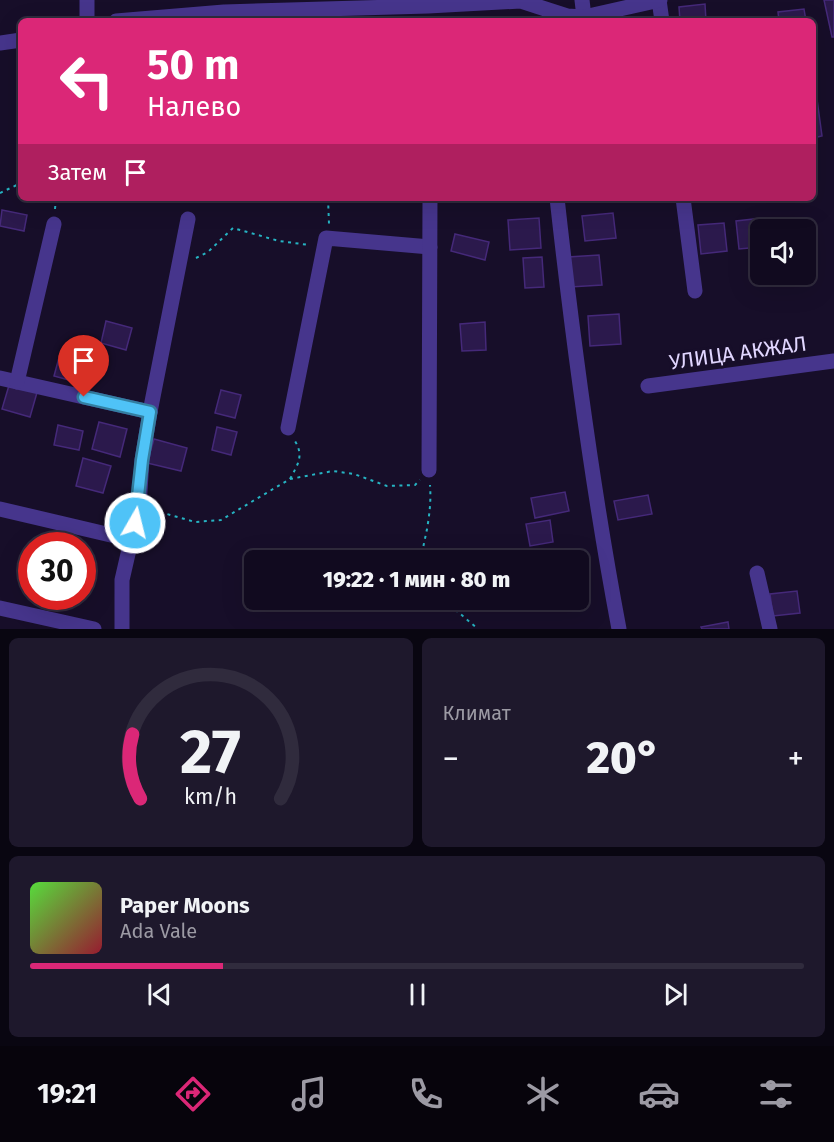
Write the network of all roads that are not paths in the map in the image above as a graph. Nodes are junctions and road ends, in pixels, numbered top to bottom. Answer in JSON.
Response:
{"nodes":[{"id":1,"x":87,"y":0,"type":"edge"},
{"id":2,"x":502,"y":0,"type":"edge"},
{"id":3,"x":582,"y":0,"type":"edge"},
{"id":4,"x":660,"y":0,"type":"edge"},
{"id":5,"x":280,"y":5,"type":"edge"},
{"id":6,"x":428,"y":14,"type":"edge"},
{"id":7,"x":546,"y":16,"type":"edge"},
{"id":8,"x":584,"y":17,"type":"junction"},
{"id":9,"x":87,"y":18,"type":"edge"},
{"id":10,"x":148,"y":18,"type":"edge"},
{"id":11,"x":662,"y":18,"type":"edge"},
{"id":12,"x":18,"y":41,"type":"edge"},
{"id":13,"x":0,"y":44,"type":"edge"},
{"id":14,"x":430,"y":201,"type":"edge"},
{"id":15,"x":557,"y":201,"type":"edge"},
{"id":16,"x":683,"y":201,"type":"edge"},
{"id":17,"x":188,"y":219,"type":"dead end"},
{"id":18,"x":54,"y":224,"type":"dead end"},
{"id":19,"x":430,"y":247,"type":"junction"},
{"id":20,"x":695,"y":291,"type":"dead end"},
{"id":21,"x":834,"y":361,"type":"edge"},
{"id":22,"x":0,"y":378,"type":"edge"},
{"id":23,"x":17,"y":382,"type":"junction"},
{"id":24,"x":648,"y":386,"type":"dead end"},
{"id":25,"x":150,"y":412,"type":"junction"},
{"id":26,"x":288,"y":428,"type":"road end"},
{"id":27,"x":429,"y":470,"type":"road end"},
{"id":28,"x":0,"y":509,"type":"edge"},
{"id":29,"x":132,"y":540,"type":"junction"},
{"id":30,"x":757,"y":573,"type":"dead end"},
{"id":31,"x":0,"y":608,"type":"edge"},
{"id":32,"x":94,"y":629,"type":"edge"},
{"id":33,"x":122,"y":629,"type":"edge"},
{"id":34,"x":619,"y":629,"type":"edge"},
{"id":35,"x":770,"y":629,"type":"edge"}],
"edges":[{"from":1,"to":9,"type":"street"},
{"from":2,"to":6,"type":"street"},
{"from":2,"to":7,"type":"street"},
{"from":3,"to":8,"type":"street"},
{"from":4,"to":8,"type":"street"},
{"from":4,"to":11,"type":"street"},
{"from":5,"to":6,"type":"street"},
{"from":5,"to":10,"type":"street"},
{"from":7,"to":8,"type":"street"},
{"from":12,"to":13,"type":"street"},
{"from":14,"to":19,"type":"street"},
{"from":15,"to":34,"type":"street"},
{"from":16,"to":20,"type":"street"},
{"from":17,"to":25,"type":"street"},
{"from":18,"to":23,"type":"street"},
{"from":19,"to":26,"type":"street"},
{"from":19,"to":27,"type":"street"},
{"from":21,"to":24,"type":"street","name":"УЛИЦА АКЖАЛ"},
{"from":22,"to":23,"type":"street"},
{"from":23,"to":25,"type":"street"},
{"from":25,"to":29,"type":"street"},
{"from":28,"to":29,"type":"street"},
{"from":29,"to":33,"type":"street"},
{"from":30,"to":35,"type":"street"},
{"from":31,"to":32,"type":"street"}]}
